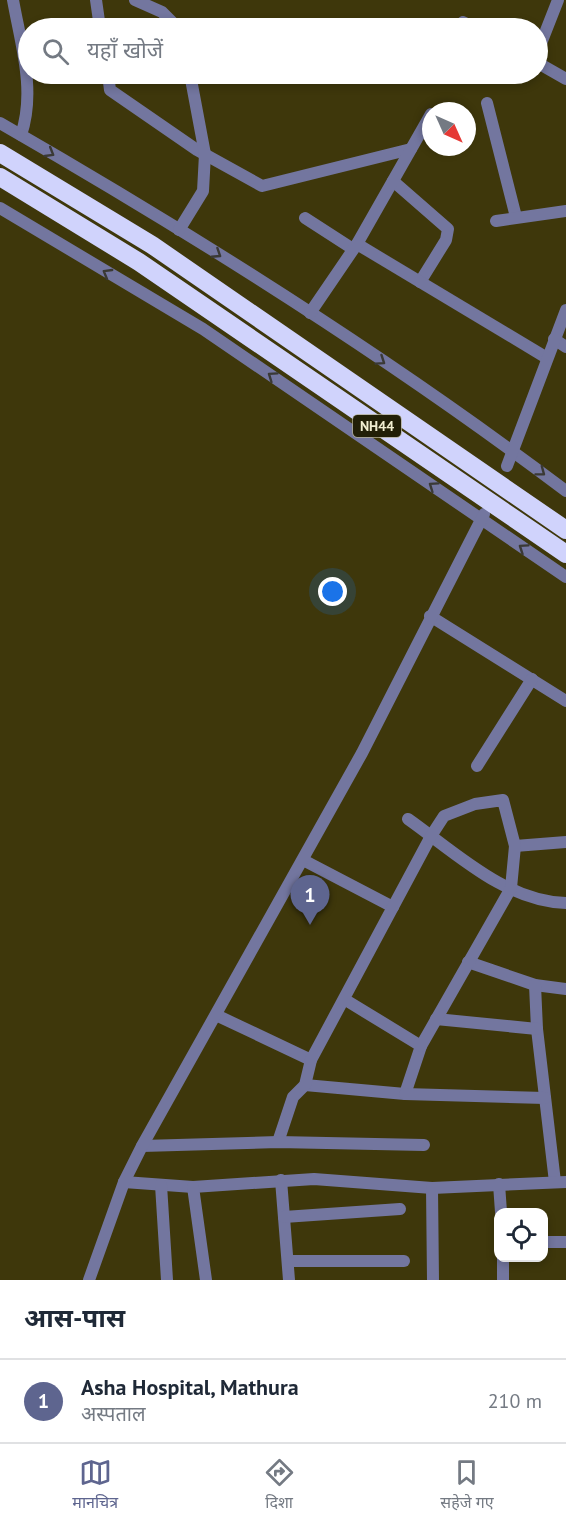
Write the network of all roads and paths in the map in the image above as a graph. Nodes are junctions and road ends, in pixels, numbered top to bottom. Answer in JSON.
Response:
{"nodes":[{"id":1,"x":14,"y":0,"type":"edge"},
{"id":2,"x":96,"y":0,"type":"edge"},
{"id":3,"x":135,"y":0,"type":"edge"},
{"id":4,"x":558,"y":0,"type":"edge"},
{"id":5,"x":99,"y":18,"type":"edge"},
{"id":6,"x":168,"y":18,"type":"edge"},
{"id":7,"x":548,"y":24,"type":"edge"},
{"id":8,"x":18,"y":26,"type":"edge"},
{"id":9,"x":548,"y":69,"type":"edge"},
{"id":10,"x":566,"y":79,"type":"edge"},
{"id":11,"x":27,"y":84,"type":"edge"},
{"id":12,"x":109,"y":84,"type":"edge"},
{"id":13,"x":192,"y":84,"type":"edge"},
{"id":14,"x":488,"y":103,"type":"dead end"},
{"id":15,"x":0,"y":123,"type":"edge"},
{"id":16,"x":422,"y":130,"type":"edge"},
{"id":17,"x":21,"y":135,"type":"junction"},
{"id":18,"x":411,"y":149,"type":"junction"},
{"id":19,"x":0,"y":153,"type":"edge"},
{"id":20,"x":205,"y":154,"type":"junction"},
{"id":21,"x":0,"y":177,"type":"edge"},
{"id":22,"x":393,"y":182,"type":"junction"},
{"id":23,"x":0,"y":208,"type":"edge"},
{"id":24,"x":566,"y":211,"type":"edge"},
{"id":25,"x":516,"y":217,"type":"junction"},
{"id":26,"x":305,"y":218,"type":"dead end"},
{"id":27,"x":496,"y":221,"type":"dead end"},
{"id":28,"x":179,"y":230,"type":"junction"},
{"id":29,"x":355,"y":246,"type":"junction"},
{"id":30,"x":420,"y":282,"type":"junction"},
{"id":31,"x":566,"y":310,"type":"edge"},
{"id":32,"x":310,"y":313,"type":"junction"},
{"id":33,"x":554,"y":339,"type":"junction"},
{"id":34,"x":566,"y":347,"type":"edge"},
{"id":35,"x":547,"y":358,"type":"junction"},
{"id":36,"x":513,"y":451,"type":"junction"},
{"id":37,"x":507,"y":466,"type":"dead end"},
{"id":38,"x":566,"y":491,"type":"edge"},
{"id":39,"x":482,"y":517,"type":"junction"},
{"id":40,"x":566,"y":530,"type":"edge"},
{"id":41,"x":566,"y":554,"type":"edge"},
{"id":42,"x":566,"y":577,"type":"edge"},
{"id":43,"x":430,"y":616,"type":"junction"},
{"id":44,"x":532,"y":679,"type":"junction"},
{"id":45,"x":566,"y":700,"type":"edge"},
{"id":46,"x":477,"y":766,"type":"dead end"},
{"id":47,"x":408,"y":819,"type":"dead end"},
{"id":48,"x":431,"y":836,"type":"junction"},
{"id":49,"x":566,"y":842,"type":"edge"},
{"id":50,"x":515,"y":846,"type":"junction"},
{"id":51,"x":303,"y":860,"type":"junction"},
{"id":52,"x":511,"y":888,"type":"junction"},
{"id":53,"x":566,"y":903,"type":"edge"},
{"id":54,"x":393,"y":907,"type":"junction"},
{"id":55,"x":468,"y":962,"type":"junction"},
{"id":56,"x":535,"y":985,"type":"junction"},
{"id":57,"x":566,"y":989,"type":"edge"},
{"id":58,"x":344,"y":999,"type":"junction"},
{"id":59,"x":216,"y":1015,"type":"junction"},
{"id":60,"x":436,"y":1019,"type":"junction"},
{"id":61,"x":537,"y":1029,"type":"junction"},
{"id":62,"x":421,"y":1046,"type":"junction"},
{"id":63,"x":311,"y":1060,"type":"junction"},
{"id":64,"x":306,"y":1085,"type":"junction"},
{"id":65,"x":405,"y":1094,"type":"junction"},
{"id":66,"x":545,"y":1098,"type":"junction"},
{"id":67,"x":278,"y":1142,"type":"junction"},
{"id":68,"x":424,"y":1145,"type":"dead end"},
{"id":69,"x":142,"y":1146,"type":"junction"},
{"id":70,"x":281,"y":1180,"type":"junction"},
{"id":71,"x":124,"y":1182,"type":"junction"},
{"id":72,"x":560,"y":1182,"type":"edge"},
{"id":73,"x":499,"y":1184,"type":"junction"},
{"id":74,"x":161,"y":1185,"type":"junction"},
{"id":75,"x":193,"y":1187,"type":"junction"},
{"id":76,"x":432,"y":1188,"type":"junction"},
{"id":77,"x":501,"y":1208,"type":"edge"},
{"id":78,"x":400,"y":1209,"type":"dead end"},
{"id":79,"x":284,"y":1217,"type":"junction"},
{"id":80,"x":548,"y":1242,"type":"edge"},
{"id":81,"x":566,"y":1242,"type":"edge"},
{"id":82,"x":288,"y":1261,"type":"junction"},
{"id":83,"x":404,"y":1261,"type":"dead end"},
{"id":84,"x":503,"y":1262,"type":"edge"},
{"id":85,"x":89,"y":1280,"type":"edge"},
{"id":86,"x":167,"y":1280,"type":"edge"},
{"id":87,"x":206,"y":1280,"type":"edge"},
{"id":88,"x":289,"y":1280,"type":"edge"},
{"id":89,"x":433,"y":1280,"type":"edge"},
{"id":90,"x":503,"y":1280,"type":"edge"}],
"edges":[{"from":1,"to":8,"type":"street"},
{"from":2,"to":5,"type":"street"},
{"from":3,"to":6,"type":"street"},
{"from":4,"to":7,"type":"street"},
{"from":9,"to":10,"type":"street"},
{"from":11,"to":17,"type":"street"},
{"from":12,"to":20,"type":"street"},
{"from":13,"to":20,"type":"street"},
{"from":14,"to":25,"type":"street"},
{"from":15,"to":17,"type":"street"},
{"from":16,"to":18,"type":"street"},
{"from":17,"to":28,"type":"street","one_way":true},
{"from":18,"to":20,"type":"street"},
{"from":18,"to":22,"type":"street"},
{"from":19,"to":40,"type":"highway","number":"NH44"},
{"from":20,"to":28,"type":"street"},
{"from":21,"to":41,"type":"highway","number":"NH44"},
{"from":22,"to":29,"type":"street"},
{"from":22,"to":30,"type":"street"},
{"from":39,"to":23,"type":"street","one_way":true},
{"from":24,"to":25,"type":"street"},
{"from":25,"to":27,"type":"street"},
{"from":26,"to":29,"type":"street"},
{"from":28,"to":32,"type":"street","one_way":true},
{"from":29,"to":30,"type":"street"},
{"from":29,"to":32,"type":"street"},
{"from":30,"to":35,"type":"street"},
{"from":31,"to":33,"type":"street"},
{"from":32,"to":36,"type":"street","one_way":true},
{"from":33,"to":34,"type":"street"},
{"from":33,"to":35,"type":"street"},
{"from":35,"to":36,"type":"street"},
{"from":36,"to":37,"type":"street"},
{"from":36,"to":38,"type":"street","one_way":true},
{"from":42,"to":39,"type":"street","one_way":true},
{"from":39,"to":43,"type":"street"},
{"from":43,"to":44,"type":"street"},
{"from":43,"to":51,"type":"street"},
{"from":44,"to":45,"type":"street"},
{"from":44,"to":46,"type":"street"},
{"from":47,"to":48,"type":"street"},
{"from":48,"to":50,"type":"street"},
{"from":48,"to":52,"type":"street"},
{"from":48,"to":54,"type":"street"},
{"from":49,"to":50,"type":"street"},
{"from":50,"to":52,"type":"street"},
{"from":51,"to":54,"type":"street"},
{"from":51,"to":59,"type":"street"},
{"from":52,"to":53,"type":"street"},
{"from":52,"to":55,"type":"street"},
{"from":54,"to":58,"type":"street"},
{"from":55,"to":56,"type":"street"},
{"from":55,"to":60,"type":"street"},
{"from":56,"to":57,"type":"street"},
{"from":56,"to":61,"type":"street"},
{"from":58,"to":62,"type":"street"},
{"from":58,"to":63,"type":"street"},
{"from":59,"to":63,"type":"street"},
{"from":59,"to":69,"type":"street"},
{"from":60,"to":61,"type":"street"},
{"from":60,"to":62,"type":"street"},
{"from":61,"to":66,"type":"street"},
{"from":62,"to":65,"type":"street"},
{"from":63,"to":64,"type":"street"},
{"from":64,"to":65,"type":"street"},
{"from":64,"to":67,"type":"street"},
{"from":65,"to":66,"type":"street"},
{"from":66,"to":72,"type":"street"},
{"from":67,"to":68,"type":"street"},
{"from":67,"to":69,"type":"street"},
{"from":69,"to":71,"type":"street"},
{"from":70,"to":75,"type":"street"},
{"from":70,"to":76,"type":"street"},
{"from":70,"to":79,"type":"street"},
{"from":71,"to":74,"type":"street"},
{"from":71,"to":85,"type":"street"},
{"from":72,"to":73,"type":"street"},
{"from":73,"to":76,"type":"street"},
{"from":73,"to":77,"type":"street"},
{"from":74,"to":75,"type":"street"},
{"from":74,"to":86,"type":"street"},
{"from":75,"to":87,"type":"street"},
{"from":76,"to":89,"type":"street"},
{"from":78,"to":79,"type":"street"},
{"from":79,"to":82,"type":"street"},
{"from":80,"to":81,"type":"street"},
{"from":82,"to":83,"type":"street"},
{"from":82,"to":88,"type":"street"},
{"from":84,"to":90,"type":"street"}]}
